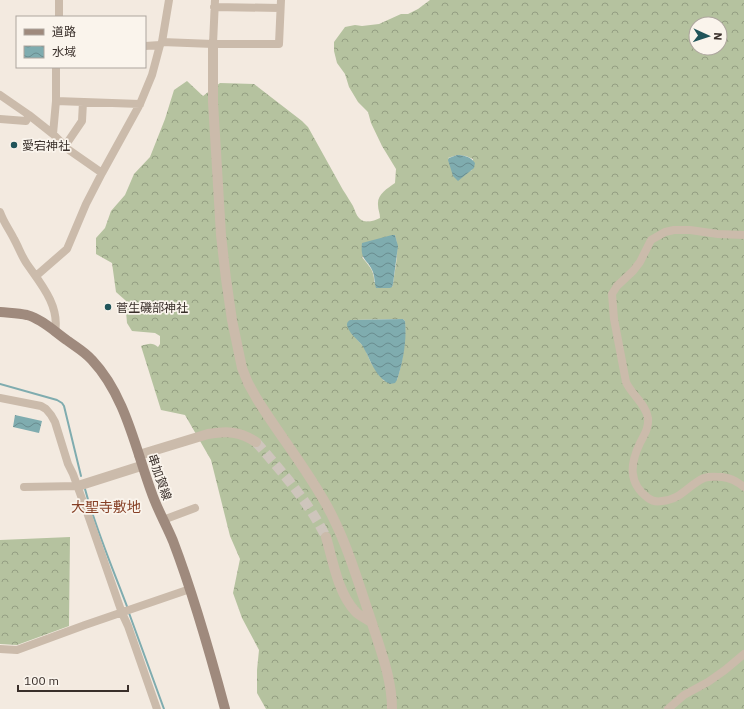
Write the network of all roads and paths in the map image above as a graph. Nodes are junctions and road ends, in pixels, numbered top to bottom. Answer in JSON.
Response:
{"nodes":[{"id":1,"x":59,"y":0,"type":"edge"},
{"id":2,"x":169,"y":0,"type":"edge"},
{"id":3,"x":214,"y":4,"type":"edge"},
{"id":4,"x":281,"y":4,"type":"edge"},
{"id":5,"x":58,"y":16,"type":"edge"},
{"id":6,"x":161,"y":43,"type":"junction"},
{"id":7,"x":213,"y":44,"type":"junction"},
{"id":8,"x":146,"y":46,"type":"edge"},
{"id":9,"x":56,"y":68,"type":"edge"},
{"id":10,"x":0,"y":95,"type":"edge"},
{"id":11,"x":56,"y":101,"type":"junction"},
{"id":12,"x":83,"y":102,"type":"junction"},
{"id":13,"x":140,"y":104,"type":"junction"},
{"id":14,"x":29,"y":115,"type":"junction"},
{"id":15,"x":0,"y":119,"type":"edge"},
{"id":16,"x":53,"y":134,"type":"junction"},
{"id":17,"x":65,"y":146,"type":"junction"},
{"id":18,"x":102,"y":174,"type":"junction"},
{"id":19,"x":0,"y":212,"type":"edge"},
{"id":20,"x":744,"y":236,"type":"edge"},
{"id":21,"x":36,"y":276,"type":"junction"},
{"id":22,"x":0,"y":312,"type":"edge"},
{"id":23,"x":55,"y":332,"type":"junction"},
{"id":24,"x":0,"y":398,"type":"edge"},
{"id":25,"x":256,"y":442,"type":"tunnel mouth"},
{"id":26,"x":139,"y":454,"type":"junction"},
{"id":27,"x":141,"y":466,"type":"junction"},
{"id":28,"x":78,"y":486,"type":"junction"},
{"id":29,"x":24,"y":487,"type":"dead end"},
{"id":30,"x":744,"y":487,"type":"edge"},
{"id":31,"x":195,"y":508,"type":"dead end"},
{"id":32,"x":163,"y":520,"type":"junction"},
{"id":33,"x":326,"y":537,"type":"tunnel mouth"},
{"id":34,"x":190,"y":589,"type":"junction"},
{"id":35,"x":125,"y":611,"type":"junction"},
{"id":36,"x":371,"y":622,"type":"junction"},
{"id":37,"x":0,"y":649,"type":"edge"},
{"id":38,"x":744,"y":654,"type":"edge"},
{"id":39,"x":157,"y":709,"type":"edge"},
{"id":40,"x":225,"y":709,"type":"edge"},
{"id":41,"x":392,"y":709,"type":"edge"},
{"id":42,"x":668,"y":709,"type":"edge"}],
"edges":[{"from":1,"to":5,"type":"street"},
{"from":2,"to":6,"type":"street"},
{"from":3,"to":4,"type":"street"},
{"from":3,"to":7,"type":"street"},
{"from":4,"to":7,"type":"street"},
{"from":6,"to":7,"type":"street"},
{"from":6,"to":8,"type":"street"},
{"from":6,"to":13,"type":"street"},
{"from":7,"to":36,"type":"street"},
{"from":9,"to":11,"type":"street"},
{"from":10,"to":14,"type":"street"},
{"from":11,"to":12,"type":"street"},
{"from":11,"to":16,"type":"street"},
{"from":12,"to":13,"type":"street"},
{"from":12,"to":17,"type":"street"},
{"from":13,"to":18,"type":"street"},
{"from":14,"to":15,"type":"street"},
{"from":14,"to":16,"type":"street"},
{"from":16,"to":17,"type":"street"},
{"from":17,"to":18,"type":"street"},
{"from":18,"to":21,"type":"street"},
{"from":19,"to":21,"type":"street"},
{"from":20,"to":30,"type":"street"},
{"from":21,"to":23,"type":"street"},
{"from":22,"to":23,"type":"main road","name":"串加賀線"},
{"from":23,"to":26,"type":"main road","name":"串加賀線"},
{"from":24,"to":28,"type":"street"},
{"from":25,"to":26,"type":"street"},
{"from":26,"to":27,"type":"main road","name":"串加賀線"},
{"from":27,"to":28,"type":"street"},
{"from":27,"to":32,"type":"main road","name":"串加賀線"},
{"from":28,"to":29,"type":"street"},
{"from":28,"to":35,"type":"street"},
{"from":31,"to":32,"type":"street"},
{"from":32,"to":34,"type":"main road","name":"串加賀線"},
{"from":33,"to":36,"type":"street"},
{"from":34,"to":35,"type":"street"},
{"from":34,"to":40,"type":"main road","name":"串加賀線"},
{"from":35,"to":37,"type":"street"},
{"from":35,"to":39,"type":"street"},
{"from":36,"to":41,"type":"street"},
{"from":38,"to":42,"type":"street"}]}
